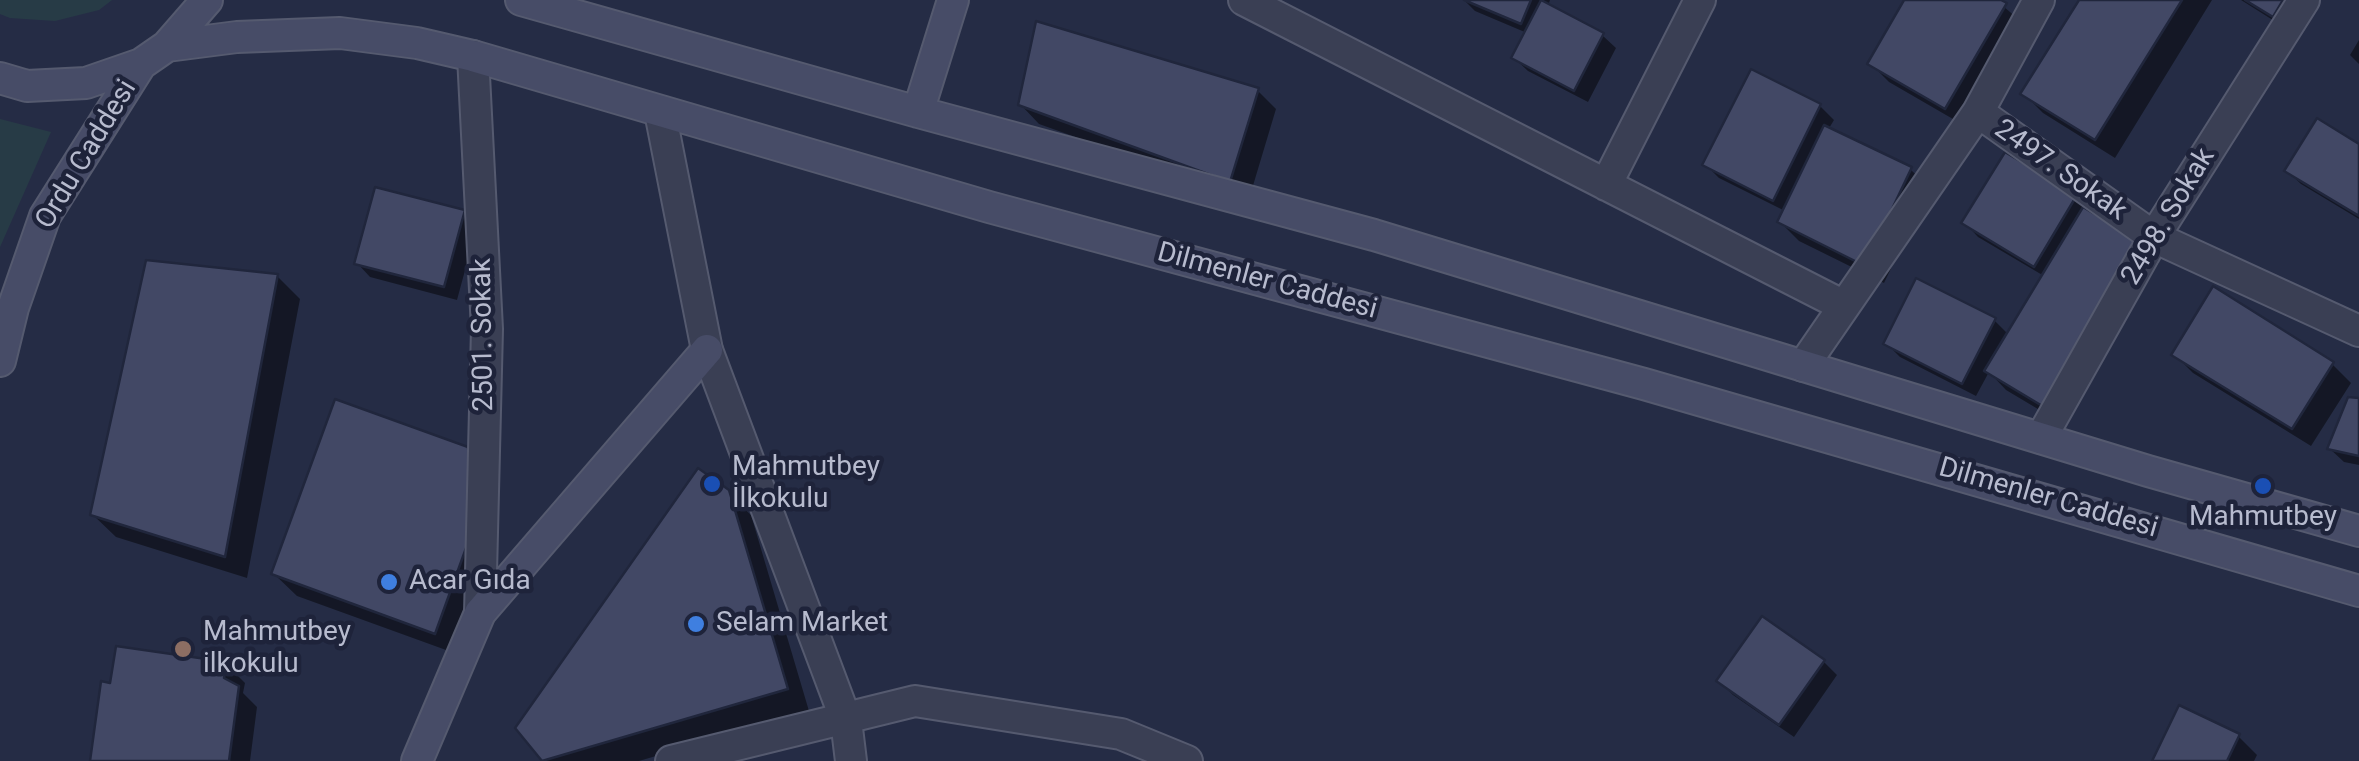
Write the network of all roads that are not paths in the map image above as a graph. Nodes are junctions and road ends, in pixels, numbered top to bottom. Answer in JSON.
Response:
{"nodes":[{"id":1,"x":207,"y":0,"type":"edge"},
{"id":2,"x":520,"y":0,"type":"edge"},
{"id":3,"x":953,"y":0,"type":"edge"},
{"id":4,"x":1244,"y":0,"type":"edge"},
{"id":5,"x":1700,"y":0,"type":"edge"},
{"id":6,"x":2039,"y":0,"type":"edge"},
{"id":7,"x":2304,"y":0,"type":"edge"},
{"id":8,"x":167,"y":46,"type":"junction"},
{"id":9,"x":472,"y":56,"type":"junction"},
{"id":10,"x":141,"y":64,"type":"junction"},
{"id":11,"x":0,"y":78,"type":"edge"},
{"id":12,"x":660,"y":112,"type":"junction"},
{"id":13,"x":918,"y":112,"type":"junction"},
{"id":14,"x":1978,"y":112,"type":"junction"},
{"id":15,"x":1606,"y":184,"type":"junction"},
{"id":16,"x":2154,"y":237,"type":"junction"},
{"id":17,"x":1844,"y":306,"type":"junction"},
{"id":18,"x":2359,"y":331,"type":"edge"},
{"id":19,"x":707,"y":350,"type":"junction"},
{"id":20,"x":0,"y":361,"type":"edge"},
{"id":21,"x":1803,"y":366,"type":"junction"},
{"id":22,"x":2041,"y":438,"type":"junction"},
{"id":23,"x":2359,"y":532,"type":"edge"},
{"id":24,"x":2359,"y":591,"type":"edge"},
{"id":25,"x":480,"y":614,"type":"junction"},
{"id":26,"x":846,"y":720,"type":"junction"},
{"id":27,"x":417,"y":761,"type":"edge"},
{"id":28,"x":670,"y":761,"type":"edge"},
{"id":29,"x":850,"y":761,"type":"edge"},
{"id":30,"x":1187,"y":761,"type":"edge"}],
"edges":[{"from":1,"to":8,"type":"street"},
{"from":2,"to":13,"type":"street","name":"Dilmenler Caddesi"},
{"from":3,"to":13,"type":"street"},
{"from":4,"to":15,"type":"street"},
{"from":5,"to":15,"type":"street"},
{"from":6,"to":14,"type":"street"},
{"from":7,"to":16,"type":"street","name":"2498. Sokak"},
{"from":8,"to":9,"type":"street","name":"Dilmenler Caddesi"},
{"from":8,"to":10,"type":"street"},
{"from":9,"to":12,"type":"street","name":"Dilmenler Caddesi"},
{"from":9,"to":25,"type":"street","name":"2501. Sokak"},
{"from":10,"to":11,"type":"street"},
{"from":10,"to":20,"type":"street","name":"Ordu Caddesi"},
{"from":12,"to":19,"type":"street"},
{"from":12,"to":24,"type":"street","name":"Dilmenler Caddesi"},
{"from":13,"to":21,"type":"street","name":"Dilmenler Caddesi"},
{"from":14,"to":16,"type":"street","name":"2497. Sokak"},
{"from":14,"to":17,"type":"street"},
{"from":15,"to":17,"type":"street"},
{"from":16,"to":18,"type":"street","name":"2497. Sokak"},
{"from":16,"to":22,"type":"street","name":"2498. Sokak"},
{"from":17,"to":21,"type":"street"},
{"from":19,"to":25,"type":"street"},
{"from":19,"to":26,"type":"street"},
{"from":21,"to":22,"type":"street","name":"Dilmenler Caddesi"},
{"from":22,"to":23,"type":"street","name":"Dilmenler Caddesi"},
{"from":25,"to":27,"type":"street"},
{"from":26,"to":28,"type":"street"},
{"from":26,"to":29,"type":"street"},
{"from":26,"to":30,"type":"street"}]}
